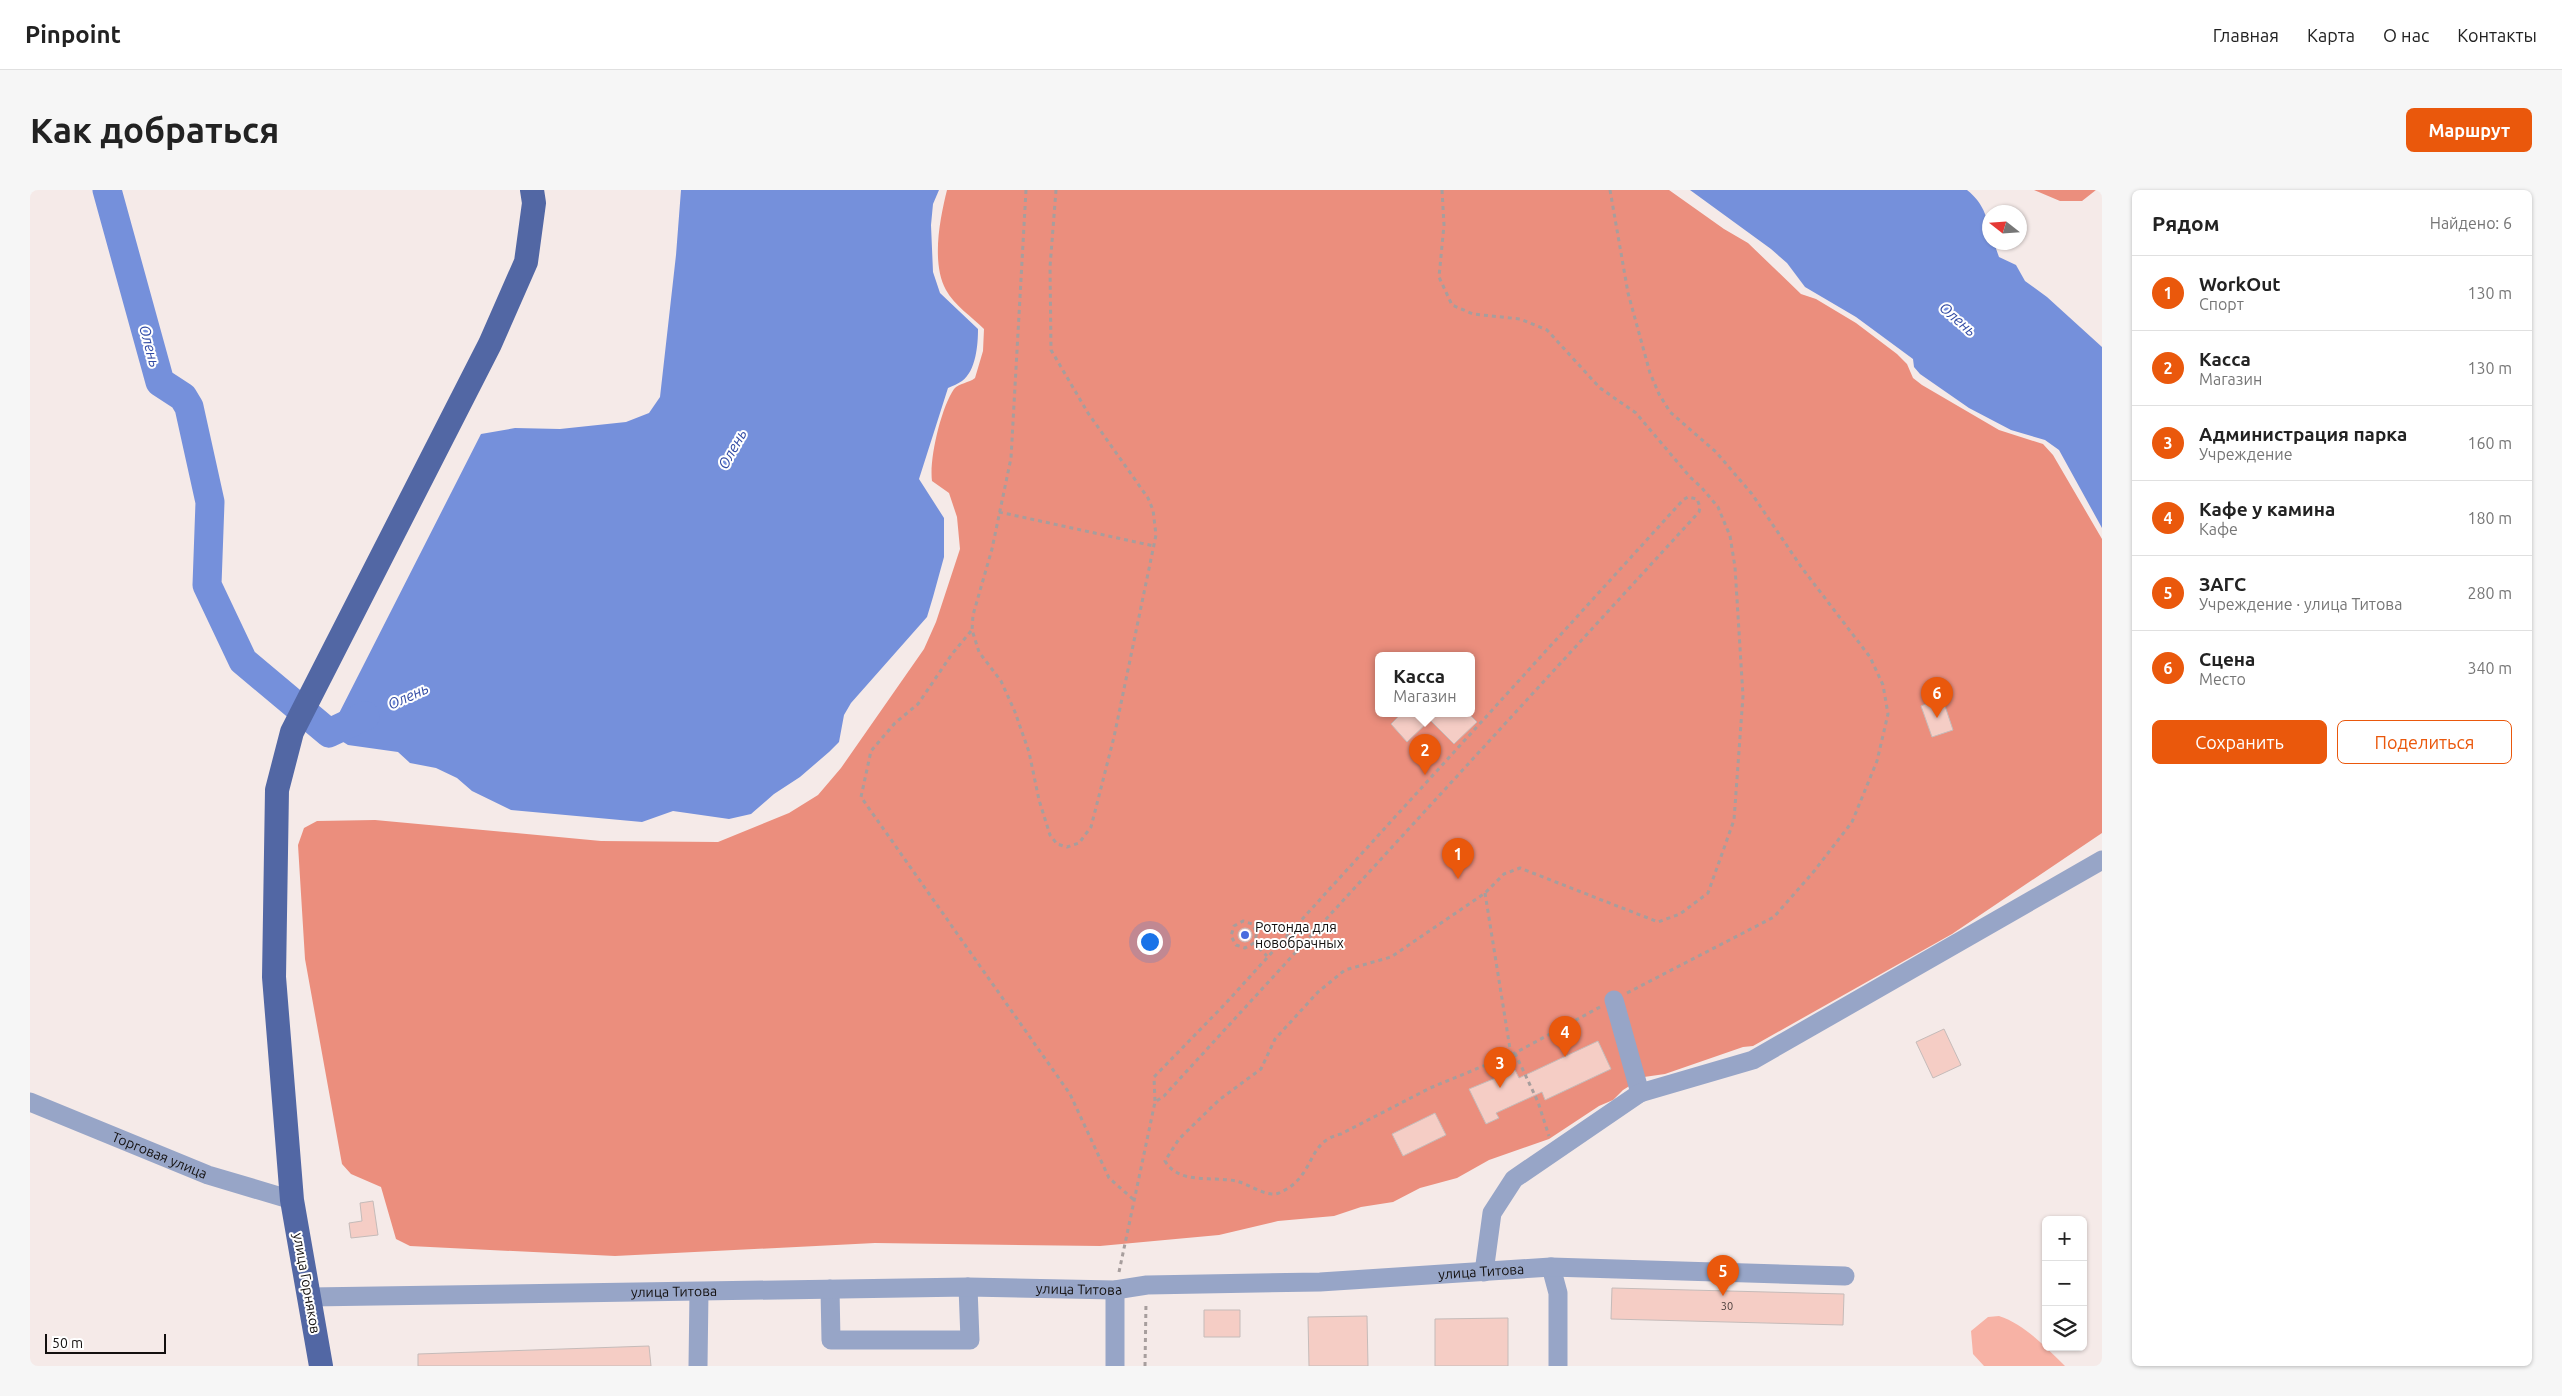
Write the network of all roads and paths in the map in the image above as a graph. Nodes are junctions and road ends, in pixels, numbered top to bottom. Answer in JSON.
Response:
{"nodes":[{"id":1,"x":532,"y":190,"type":"edge"},
{"id":2,"x":1026,"y":190,"type":"edge"},
{"id":3,"x":1056,"y":190,"type":"edge"},
{"id":4,"x":1442,"y":190,"type":"edge"},
{"id":5,"x":1610,"y":190,"type":"edge"},
{"id":6,"x":1000,"y":512,"type":"junction"},
{"id":7,"x":1154,"y":546,"type":"junction"},
{"id":8,"x":972,"y":630,"type":"junction"},
{"id":9,"x":2102,"y":860,"type":"edge"},
{"id":10,"x":1485,"y":893,"type":"junction"},
{"id":11,"x":1254,"y":943,"type":"junction"},
{"id":12,"x":1267,"y":956,"type":"junction"},
{"id":13,"x":1614,"y":1000,"type":"junction"},
{"id":14,"x":1515,"y":1053,"type":"junction"},
{"id":15,"x":1511,"y":1055,"type":"junction"},
{"id":16,"x":1640,"y":1093,"type":"junction"},
{"id":17,"x":30,"y":1102,"type":"edge"},
{"id":18,"x":1155,"y":1102,"type":"junction"},
{"id":19,"x":1554,"y":1151,"type":"junction"},
{"id":20,"x":292,"y":1200,"type":"junction"},
{"id":21,"x":1134,"y":1200,"type":"junction"},
{"id":22,"x":1551,"y":1267,"type":"junction"},
{"id":23,"x":1484,"y":1272,"type":"junction"},
{"id":24,"x":1846,"y":1276,"type":"dead end"},
{"id":25,"x":1147,"y":1285,"type":"junction"},
{"id":26,"x":968,"y":1287,"type":"junction"},
{"id":27,"x":830,"y":1289,"type":"junction"},
{"id":28,"x":1115,"y":1290,"type":"junction"},
{"id":29,"x":699,"y":1292,"type":"junction"},
{"id":30,"x":310,"y":1297,"type":"junction"},
{"id":31,"x":321,"y":1366,"type":"edge"},
{"id":32,"x":698,"y":1366,"type":"edge"},
{"id":33,"x":1115,"y":1366,"type":"edge"},
{"id":34,"x":1146,"y":1366,"type":"edge"},
{"id":35,"x":1558,"y":1366,"type":"edge"}],
"edges":[{"from":1,"to":20,"type":"main road","name":"улица Горняков"},
{"from":2,"to":6,"type":"path"},
{"from":3,"to":7,"type":"path"},
{"from":4,"to":10,"type":"path"},
{"from":5,"to":13,"type":"path"},
{"from":6,"to":7,"type":"path"},
{"from":6,"to":8,"type":"path"},
{"from":7,"to":8,"type":"path"},
{"from":8,"to":21,"type":"path"},
{"from":9,"to":16,"type":"street"},
{"from":10,"to":15,"type":"path"},
{"from":10,"to":15,"type":"path"},
{"from":11,"to":11,"type":"path"},
{"from":11,"to":12,"type":"path"},
{"from":12,"to":18,"type":"path"},
{"from":12,"to":18,"type":"path"},
{"from":13,"to":14,"type":"path"},
{"from":13,"to":16,"type":"street"},
{"from":14,"to":15,"type":"path"},
{"from":14,"to":19,"type":"path"},
{"from":16,"to":19,"type":"street"},
{"from":17,"to":20,"type":"street","name":"Торговая улица"},
{"from":18,"to":21,"type":"path"},
{"from":19,"to":23,"type":"street"},
{"from":20,"to":30,"type":"main road","name":"улица Горняков"},
{"from":21,"to":28,"type":"path"},
{"from":22,"to":23,"type":"street","name":"улица Титова"},
{"from":22,"to":24,"type":"street","name":"улица Титова"},
{"from":22,"to":35,"type":"street"},
{"from":23,"to":25,"type":"street","name":"улица Титова"},
{"from":25,"to":28,"type":"street","name":"улица Титова"},
{"from":25,"to":34,"type":"path"},
{"from":26,"to":27,"type":"street","name":"улица Титова"},
{"from":26,"to":27,"type":"street"},
{"from":26,"to":28,"type":"street","name":"улица Титова"},
{"from":27,"to":29,"type":"street","name":"улица Титова"},
{"from":28,"to":33,"type":"street"},
{"from":29,"to":30,"type":"street","name":"улица Титова"},
{"from":29,"to":32,"type":"street"},
{"from":30,"to":31,"type":"main road","name":"улица Горняков"}]}
